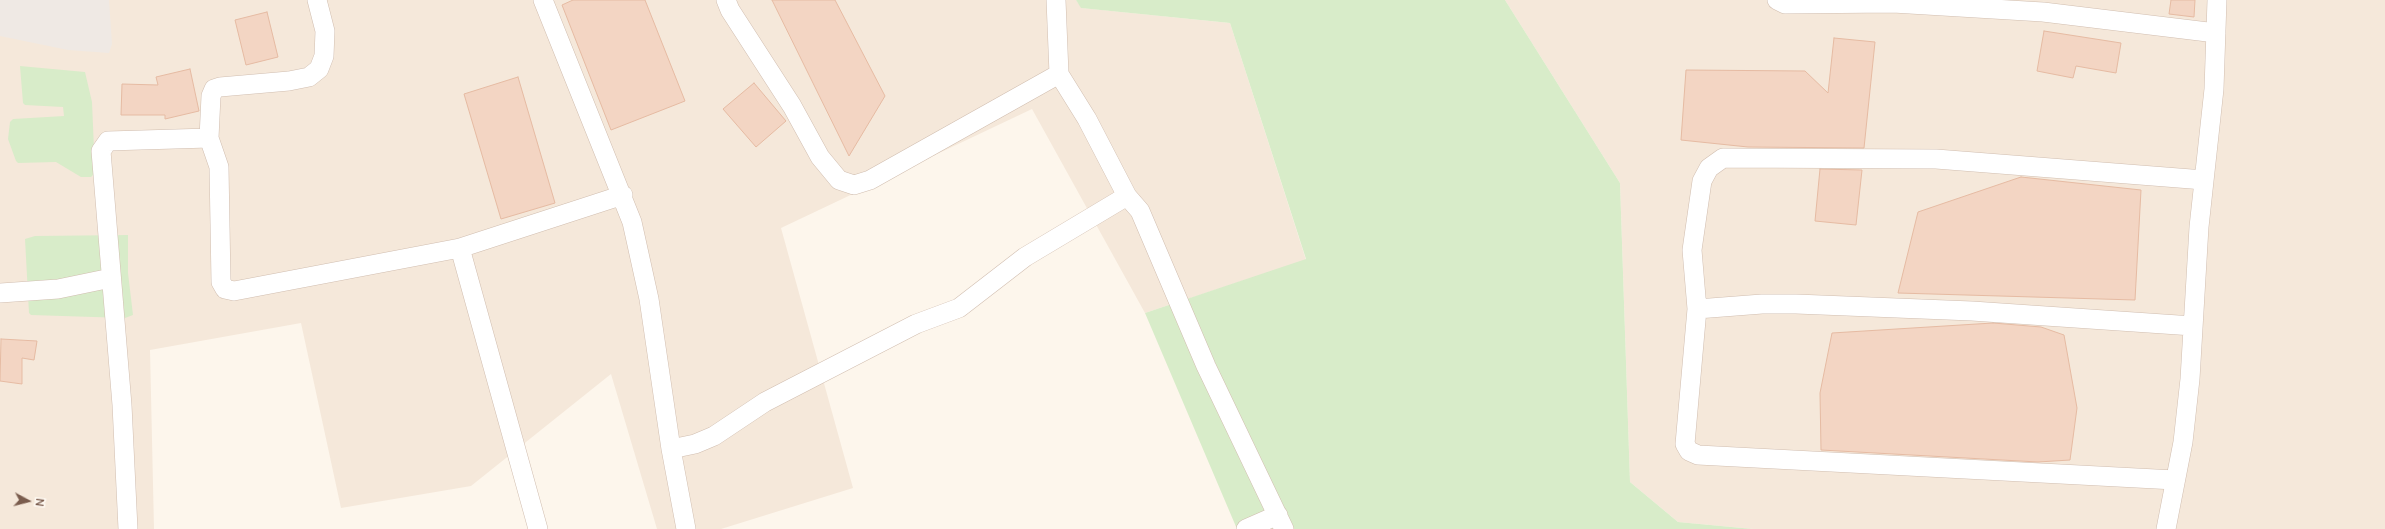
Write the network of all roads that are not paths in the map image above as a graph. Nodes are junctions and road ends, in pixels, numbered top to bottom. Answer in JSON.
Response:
{"nodes":[{"id":1,"x":317,"y":0,"type":"edge"},
{"id":2,"x":543,"y":0,"type":"edge"},
{"id":3,"x":726,"y":0,"type":"edge"},
{"id":4,"x":1056,"y":0,"type":"edge"},
{"id":5,"x":1777,"y":0,"type":"edge"},
{"id":6,"x":2217,"y":0,"type":"edge"},
{"id":7,"x":2216,"y":32,"type":"junction"},
{"id":8,"x":1059,"y":74,"type":"junction"},
{"id":9,"x":209,"y":138,"type":"junction"},
{"id":10,"x":2204,"y":180,"type":"junction"},
{"id":11,"x":623,"y":195,"type":"junction"},
{"id":12,"x":1128,"y":196,"type":"junction"},
{"id":13,"x":460,"y":248,"type":"junction"},
{"id":14,"x":111,"y":278,"type":"junction"},
{"id":15,"x":0,"y":292,"type":"edge"},
{"id":16,"x":1697,"y":309,"type":"junction"},
{"id":17,"x":2193,"y":326,"type":"junction"},
{"id":18,"x":671,"y":449,"type":"junction"},
{"id":19,"x":2175,"y":480,"type":"junction"},
{"id":20,"x":1281,"y":522,"type":"edge"},
{"id":21,"x":128,"y":529,"type":"edge"},
{"id":22,"x":538,"y":529,"type":"edge"},
{"id":23,"x":686,"y":529,"type":"edge"},
{"id":24,"x":1246,"y":529,"type":"edge"},
{"id":25,"x":2166,"y":529,"type":"edge"}],
"edges":[{"from":1,"to":9,"type":"street"},
{"from":2,"to":11,"type":"street"},
{"from":3,"to":8,"type":"street"},
{"from":4,"to":8,"type":"street"},
{"from":5,"to":7,"type":"street"},
{"from":6,"to":7,"type":"street"},
{"from":7,"to":10,"type":"street"},
{"from":8,"to":12,"type":"street"},
{"from":9,"to":13,"type":"street"},
{"from":9,"to":14,"type":"street"},
{"from":10,"to":16,"type":"street"},
{"from":10,"to":17,"type":"street"},
{"from":11,"to":13,"type":"street"},
{"from":11,"to":18,"type":"street"},
{"from":12,"to":18,"type":"street"},
{"from":12,"to":20,"type":"street"},
{"from":13,"to":22,"type":"street"},
{"from":14,"to":15,"type":"street"},
{"from":14,"to":21,"type":"street"},
{"from":16,"to":17,"type":"street"},
{"from":16,"to":19,"type":"street"},
{"from":17,"to":19,"type":"street"},
{"from":18,"to":23,"type":"street"},
{"from":19,"to":25,"type":"street"},
{"from":20,"to":24,"type":"street"}]}
